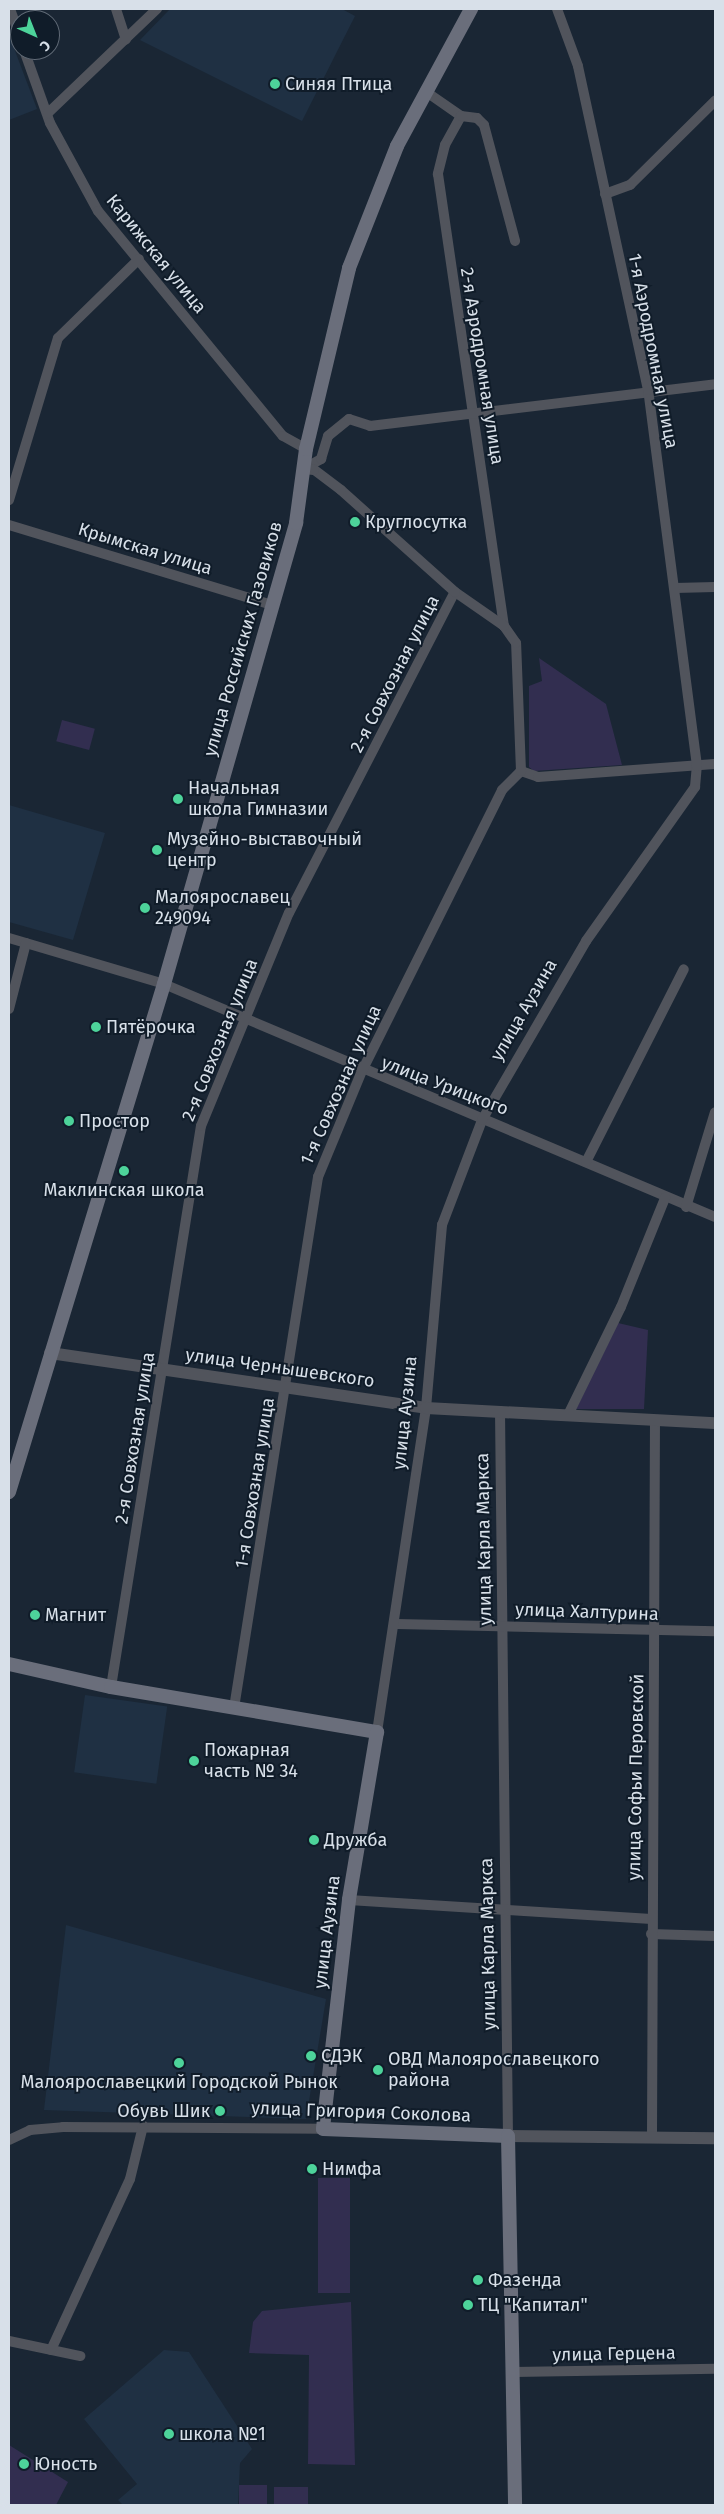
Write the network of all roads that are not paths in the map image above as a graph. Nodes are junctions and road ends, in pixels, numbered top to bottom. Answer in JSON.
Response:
{"nodes":[{"id":1,"x":116,"y":9,"type":"edge"},
{"id":2,"x":157,"y":9,"type":"edge"},
{"id":3,"x":471,"y":9,"type":"edge"},
{"id":4,"x":556,"y":9,"type":"edge"},
{"id":5,"x":126,"y":39,"type":"junction"},
{"id":6,"x":28,"y":60,"type":"edge"},
{"id":7,"x":425,"y":91,"type":"junction"},
{"id":8,"x":715,"y":100,"type":"edge"},
{"id":9,"x":48,"y":113,"type":"junction"},
{"id":10,"x":461,"y":116,"type":"junction"},
{"id":11,"x":605,"y":194,"type":"junction"},
{"id":12,"x":516,"y":241,"type":"dead end"},
{"id":13,"x":139,"y":258,"type":"junction"},
{"id":14,"x":715,"y":384,"type":"edge"},
{"id":15,"x":648,"y":390,"type":"junction"},
{"id":16,"x":474,"y":410,"type":"junction"},
{"id":17,"x":306,"y":449,"type":"junction"},
{"id":18,"x":303,"y":469,"type":"junction"},
{"id":19,"x":9,"y":500,"type":"edge"},
{"id":20,"x":9,"y":524,"type":"edge"},
{"id":21,"x":715,"y":587,"type":"edge"},
{"id":22,"x":676,"y":588,"type":"junction"},
{"id":23,"x":455,"y":592,"type":"junction"},
{"id":24,"x":272,"y":605,"type":"junction"},
{"id":25,"x":504,"y":626,"type":"junction"},
{"id":26,"x":715,"y":764,"type":"edge"},
{"id":27,"x":697,"y":766,"type":"junction"},
{"id":28,"x":521,"y":771,"type":"junction"},
{"id":29,"x":9,"y":938,"type":"edge"},
{"id":30,"x":26,"y":943,"type":"junction"},
{"id":31,"x":684,"y":970,"type":"dead end"},
{"id":32,"x":164,"y":984,"type":"junction"},
{"id":33,"x":9,"y":1008,"type":"edge"},
{"id":34,"x":245,"y":1018,"type":"junction"},
{"id":35,"x":362,"y":1071,"type":"junction"},
{"id":36,"x":715,"y":1112,"type":"edge"},
{"id":37,"x":482,"y":1120,"type":"junction"},
{"id":38,"x":586,"y":1162,"type":"junction"},
{"id":39,"x":665,"y":1198,"type":"junction"},
{"id":40,"x":686,"y":1207,"type":"junction"},
{"id":41,"x":715,"y":1216,"type":"edge"},
{"id":42,"x":50,"y":1353,"type":"junction"},
{"id":43,"x":163,"y":1369,"type":"junction"},
{"id":44,"x":288,"y":1385,"type":"junction"},
{"id":45,"x":426,"y":1408,"type":"junction"},
{"id":46,"x":500,"y":1411,"type":"junction"},
{"id":47,"x":568,"y":1415,"type":"junction"},
{"id":48,"x":655,"y":1420,"type":"junction"},
{"id":49,"x":715,"y":1424,"type":"edge"},
{"id":50,"x":9,"y":1492,"type":"edge"},
{"id":51,"x":397,"y":1624,"type":"junction"},
{"id":52,"x":504,"y":1625,"type":"junction"},
{"id":53,"x":654,"y":1630,"type":"junction"},
{"id":54,"x":715,"y":1631,"type":"edge"},
{"id":55,"x":9,"y":1664,"type":"edge"},
{"id":56,"x":111,"y":1688,"type":"junction"},
{"id":57,"x":234,"y":1708,"type":"junction"},
{"id":58,"x":377,"y":1732,"type":"junction"},
{"id":59,"x":349,"y":1900,"type":"junction"},
{"id":60,"x":506,"y":1909,"type":"junction"},
{"id":61,"x":651,"y":1919,"type":"junction"},
{"id":62,"x":651,"y":1934,"type":"junction"},
{"id":63,"x":715,"y":1936,"type":"edge"},
{"id":64,"x":143,"y":2126,"type":"junction"},
{"id":65,"x":323,"y":2129,"type":"junction"},
{"id":66,"x":508,"y":2136,"type":"junction"},
{"id":67,"x":652,"y":2136,"type":"junction"},
{"id":68,"x":715,"y":2138,"type":"edge"},
{"id":69,"x":9,"y":2140,"type":"edge"},
{"id":70,"x":9,"y":2341,"type":"edge"},
{"id":71,"x":51,"y":2350,"type":"junction"},
{"id":72,"x":80,"y":2356,"type":"dead end"},
{"id":73,"x":715,"y":2369,"type":"edge"},
{"id":74,"x":514,"y":2372,"type":"junction"},
{"id":75,"x":515,"y":2505,"type":"edge"}],
"edges":[{"from":1,"to":5,"type":"street"},
{"from":2,"to":5,"type":"street"},
{"from":3,"to":7,"type":"main road","name":"улица Российских Газовиков"},
{"from":4,"to":11,"type":"street","name":"1-я Аэродромная улица"},
{"from":5,"to":9,"type":"street"},
{"from":6,"to":9,"type":"street","name":"Карижская улица"},
{"from":7,"to":10,"type":"street"},
{"from":7,"to":17,"type":"main road","name":"улица Российских Газовиков"},
{"from":8,"to":11,"type":"street"},
{"from":9,"to":13,"type":"street","name":"Карижская улица"},
{"from":10,"to":12,"type":"street"},
{"from":10,"to":16,"type":"street","name":"2-я Аэродромная улица"},
{"from":11,"to":15,"type":"street","name":"1-я Аэродромная улица"},
{"from":13,"to":17,"type":"street","name":"Карижская улица"},
{"from":13,"to":19,"type":"street"},
{"from":14,"to":15,"type":"street"},
{"from":15,"to":16,"type":"street"},
{"from":15,"to":22,"type":"street","name":"1-я Аэродромная улица"},
{"from":16,"to":18,"type":"street"},
{"from":16,"to":25,"type":"street","name":"2-я Аэродромная улица"},
{"from":17,"to":18,"type":"main road","name":"улица Российских Газовиков"},
{"from":18,"to":23,"type":"street"},
{"from":18,"to":24,"type":"main road","name":"улица Российских Газовиков"},
{"from":20,"to":24,"type":"street","name":"Крымская улица"},
{"from":21,"to":22,"type":"street"},
{"from":22,"to":27,"type":"street","name":"1-я Аэродромная улица"},
{"from":23,"to":25,"type":"street"},
{"from":23,"to":34,"type":"street","name":"2-я Совхозная улица"},
{"from":24,"to":32,"type":"main road","name":"улица Российских Газовиков"},
{"from":25,"to":28,"type":"street"},
{"from":26,"to":27,"type":"street"},
{"from":27,"to":28,"type":"street"},
{"from":27,"to":37,"type":"street","name":"улица Аузина"},
{"from":28,"to":35,"type":"street","name":"1-я Совхозная улица"},
{"from":29,"to":30,"type":"street","name":"улица Урицкого"},
{"from":30,"to":32,"type":"street","name":"улица Урицкого"},
{"from":30,"to":33,"type":"street"},
{"from":31,"to":38,"type":"street"},
{"from":32,"to":34,"type":"street","name":"улица Урицкого"},
{"from":32,"to":42,"type":"main road","name":"улица Российских Газовиков"},
{"from":34,"to":35,"type":"street","name":"улица Урицкого"},
{"from":34,"to":43,"type":"street","name":"2-я Совхозная улица"},
{"from":35,"to":37,"type":"street","name":"улица Урицкого"},
{"from":35,"to":44,"type":"street","name":"1-я Совхозная улица"},
{"from":36,"to":40,"type":"street"},
{"from":37,"to":38,"type":"street","name":"улица Урицкого"},
{"from":37,"to":45,"type":"street","name":"улица Аузина"},
{"from":38,"to":39,"type":"street","name":"улица Урицкого"},
{"from":39,"to":40,"type":"street","name":"улица Урицкого"},
{"from":39,"to":47,"type":"street"},
{"from":40,"to":41,"type":"street","name":"улица Урицкого"},
{"from":42,"to":43,"type":"street","name":"улица Чернышевского"},
{"from":42,"to":50,"type":"main road","name":"улица Российских Газовиков"},
{"from":43,"to":44,"type":"street","name":"улица Чернышевского"},
{"from":43,"to":56,"type":"street","name":"2-я Совхозная улица"},
{"from":44,"to":45,"type":"street","name":"улица Чернышевского"},
{"from":44,"to":57,"type":"street","name":"1-я Совхозная улица"},
{"from":45,"to":46,"type":"street","name":"улица Чернышевского"},
{"from":45,"to":51,"type":"street","name":"улица Аузина"},
{"from":46,"to":47,"type":"street","name":"улица Чернышевского"},
{"from":46,"to":52,"type":"street","name":"улица Карла Маркса"},
{"from":47,"to":48,"type":"street","name":"улица Чернышевского"},
{"from":48,"to":49,"type":"street","name":"улица Чернышевского"},
{"from":48,"to":53,"type":"street","name":"улица Софьи Перовской"},
{"from":51,"to":52,"type":"street","name":"улица Халтурина"},
{"from":51,"to":58,"type":"street","name":"улица Аузина"},
{"from":52,"to":53,"type":"street","name":"улица Халтурина"},
{"from":52,"to":60,"type":"street","name":"улица Карла Маркса"},
{"from":53,"to":54,"type":"street","name":"улица Халтурина"},
{"from":53,"to":61,"type":"street","name":"улица Софьи Перовской"},
{"from":55,"to":56,"type":"main road"},
{"from":56,"to":57,"type":"main road"},
{"from":57,"to":58,"type":"main road"},
{"from":58,"to":59,"type":"main road","name":"улица Аузина"},
{"from":59,"to":60,"type":"street"},
{"from":59,"to":65,"type":"main road","name":"улица Аузина"},
{"from":60,"to":61,"type":"street"},
{"from":60,"to":66,"type":"street","name":"улица Карла Маркса"},
{"from":61,"to":62,"type":"street","name":"улица Софьи Перовской"},
{"from":62,"to":63,"type":"street"},
{"from":62,"to":67,"type":"street","name":"улица Софьи Перовской"},
{"from":64,"to":65,"type":"street","name":"улица Григория Соколова"},
{"from":64,"to":69,"type":"street","name":"улица Григория Соколова"},
{"from":64,"to":71,"type":"street"},
{"from":65,"to":66,"type":"main road","name":"улица Григория Соколова"},
{"from":66,"to":67,"type":"street","name":"улица Григория Соколова"},
{"from":66,"to":74,"type":"main road","name":"улица Карла Маркса"},
{"from":67,"to":68,"type":"street","name":"улица Григория Соколова"},
{"from":70,"to":71,"type":"street"},
{"from":71,"to":72,"type":"street"},
{"from":73,"to":74,"type":"street","name":"улица Герцена"},
{"from":74,"to":75,"type":"main road","name":"улица Карла Маркса"}]}
